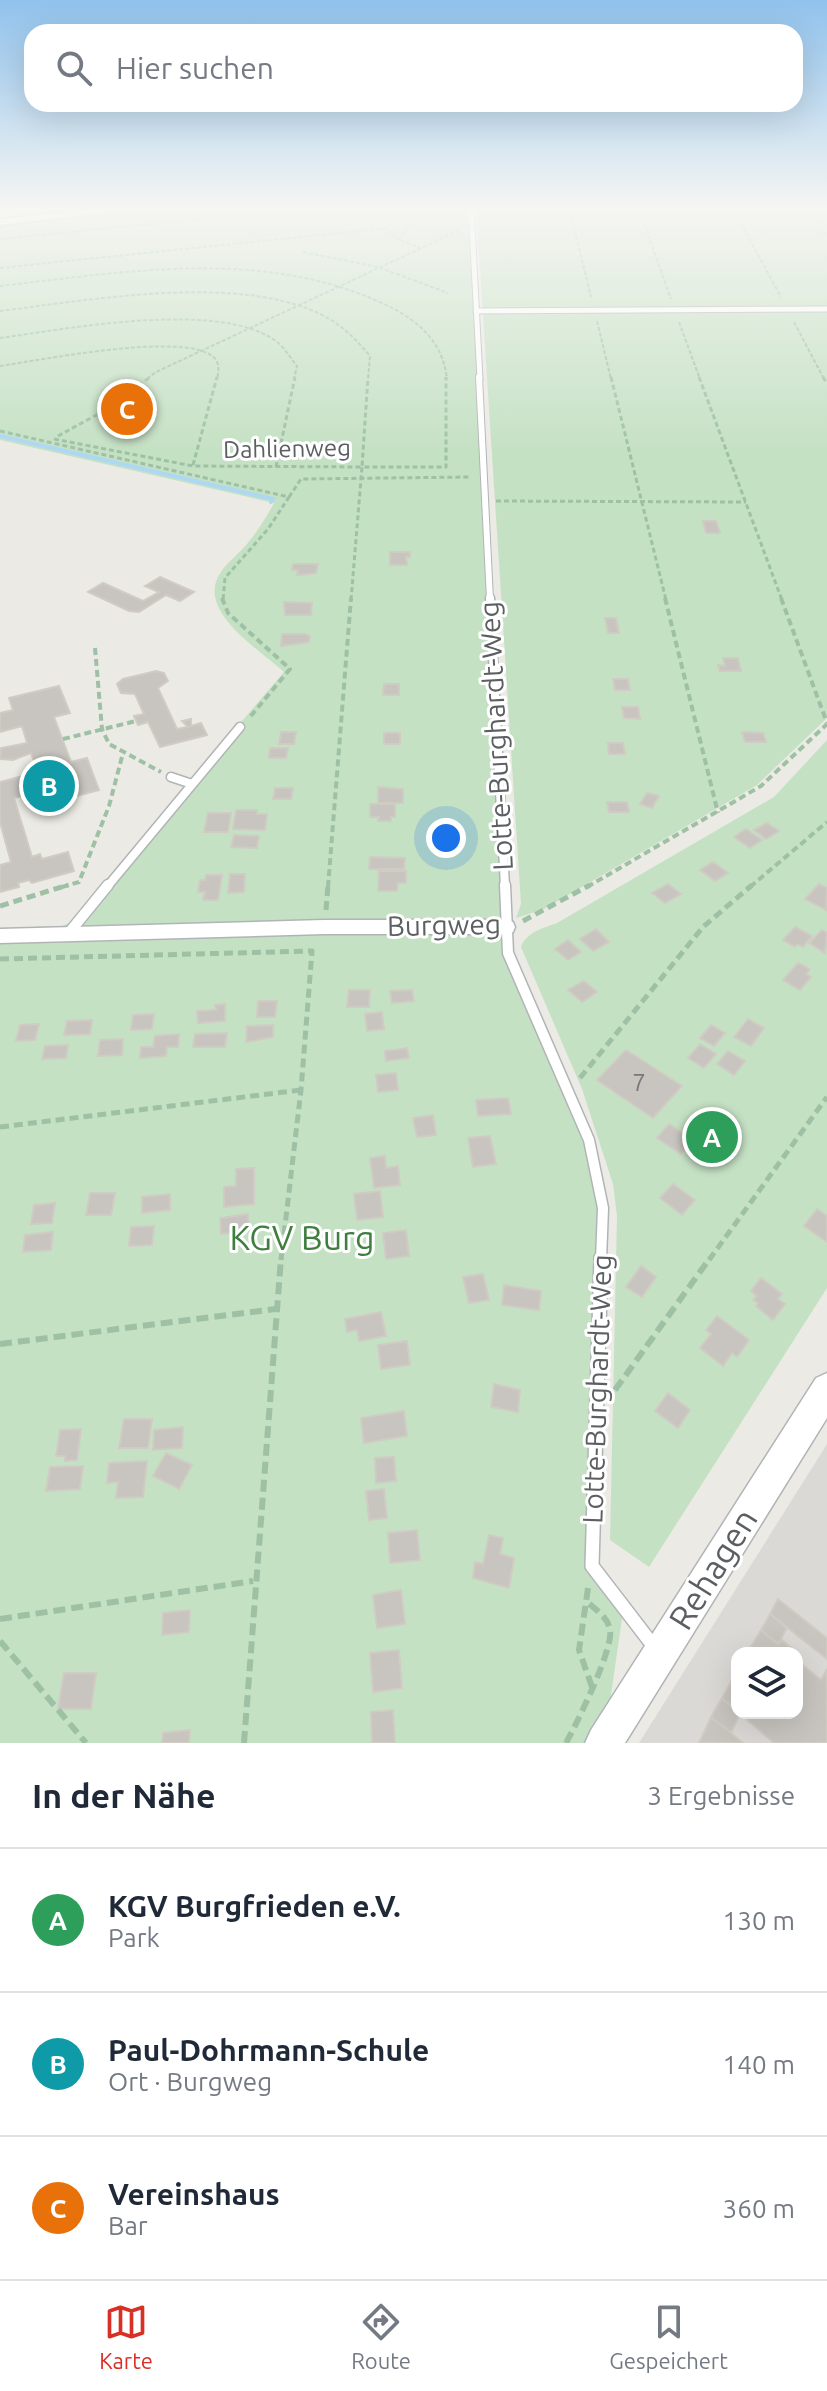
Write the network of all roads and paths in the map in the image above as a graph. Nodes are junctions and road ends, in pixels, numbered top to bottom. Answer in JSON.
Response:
{"nodes":[{"id":1,"x":332,"y":288,"type":"edge"},
{"id":2,"x":344,"y":288,"type":"edge"},
{"id":3,"x":435,"y":288,"type":"edge"},
{"id":4,"x":475,"y":288,"type":"edge"},
{"id":5,"x":589,"y":288,"type":"edge"},
{"id":6,"x":667,"y":288,"type":"edge"},
{"id":7,"x":448,"y":293,"type":"dead end"},
{"id":8,"x":294,"y":306,"type":"junction"},
{"id":9,"x":827,"y":309,"type":"edge"},
{"id":10,"x":0,"y":311,"type":"edge"},
{"id":11,"x":476,"y":311,"type":"junction"},
{"id":12,"x":595,"y":311,"type":"junction"},
{"id":13,"x":675,"y":312,"type":"junction"},
{"id":14,"x":250,"y":329,"type":"junction"},
{"id":15,"x":0,"y":338,"type":"edge"},
{"id":16,"x":200,"y":351,"type":"junction"},
{"id":17,"x":0,"y":366,"type":"edge"},
{"id":18,"x":0,"y":431,"type":"edge"},
{"id":19,"x":58,"y":436,"type":"dead end"},
{"id":20,"x":54,"y":439,"type":"dead end"},
{"id":21,"x":193,"y":466,"type":"junction"},
{"id":22,"x":276,"y":467,"type":"junction"},
{"id":23,"x":362,"y":467,"type":"junction"},
{"id":24,"x":485,"y":477,"type":"junction"},
{"id":25,"x":362,"y":478,"type":"junction"},
{"id":26,"x":289,"y":497,"type":"junction"},
{"id":27,"x":486,"y":501,"type":"junction"},
{"id":28,"x":642,"y":502,"type":"junction"},
{"id":29,"x":746,"y":502,"type":"junction"},
{"id":30,"x":95,"y":648,"type":"dead end"},
{"id":31,"x":136,"y":721,"type":"dead end"},
{"id":32,"x":827,"y":723,"type":"edge"},
{"id":33,"x":240,"y":727,"type":"joint"},
{"id":34,"x":102,"y":729,"type":"junction"},
{"id":35,"x":63,"y":739,"type":"dead end"},
{"id":36,"x":123,"y":753,"type":"junction"},
{"id":37,"x":171,"y":777,"type":"joint"},
{"id":38,"x":192,"y":784,"type":"junction"},
{"id":39,"x":718,"y":813,"type":"junction"},
{"id":40,"x":827,"y":822,"type":"edge"},
{"id":41,"x":0,"y":906,"type":"edge"},
{"id":42,"x":324,"y":927,"type":"junction"},
{"id":43,"x":506,"y":927,"type":"junction"},
{"id":44,"x":68,"y":934,"type":"junction"},
{"id":45,"x":0,"y":936,"type":"edge"},
{"id":46,"x":0,"y":959,"type":"edge"},
{"id":47,"x":301,"y":1090,"type":"junction"},
{"id":48,"x":568,"y":1092,"type":"junction"},
{"id":49,"x":827,"y":1097,"type":"edge"},
{"id":50,"x":0,"y":1127,"type":"edge"},
{"id":51,"x":275,"y":1309,"type":"junction"},
{"id":52,"x":0,"y":1344,"type":"edge"},
{"id":53,"x":826,"y":1394,"type":"edge"},
{"id":54,"x":596,"y":1416,"type":"junction"},
{"id":55,"x":592,"y":1566,"type":"junction"},
{"id":56,"x":253,"y":1581,"type":"junction"},
{"id":57,"x":586,"y":1601,"type":"junction"},
{"id":58,"x":0,"y":1619,"type":"edge"},
{"id":59,"x":0,"y":1641,"type":"edge"},
{"id":60,"x":659,"y":1654,"type":"junction"},
{"id":61,"x":592,"y":1687,"type":"junction"},
{"id":62,"x":86,"y":1743,"type":"edge"},
{"id":63,"x":244,"y":1743,"type":"edge"},
{"id":64,"x":566,"y":1743,"type":"edge"},
{"id":65,"x":604,"y":1743,"type":"edge"}],
"edges":[{"from":1,"to":8,"type":"path"},
{"from":2,"to":23,"type":"path"},
{"from":3,"to":7,"type":"path"},
{"from":4,"to":11,"type":"lane","name":"Lotte-Burghardt-Weg"},
{"from":5,"to":12,"type":"path"},
{"from":6,"to":13,"type":"path"},
{"from":8,"to":10,"type":"path","name":"Dahlienweg"},
{"from":8,"to":14,"type":"path"},
{"from":8,"to":23,"type":"path","name":"Dahlienweg"},
{"from":9,"to":13,"type":"lane"},
{"from":11,"to":12,"type":"lane"},
{"from":11,"to":24,"type":"lane","name":"Lotte-Burghardt-Weg"},
{"from":12,"to":13,"type":"lane"},
{"from":12,"to":28,"type":"path"},
{"from":13,"to":29,"type":"path"},
{"from":14,"to":15,"type":"path"},
{"from":14,"to":16,"type":"path"},
{"from":14,"to":22,"type":"path"},
{"from":16,"to":17,"type":"path"},
{"from":16,"to":19,"type":"path"},
{"from":16,"to":21,"type":"path"},
{"from":18,"to":26,"type":"path"},
{"from":20,"to":21,"type":"path","name":"Dahlienweg"},
{"from":21,"to":22,"type":"path","name":"Dahlienweg"},
{"from":22,"to":23,"type":"path","name":"Dahlienweg"},
{"from":23,"to":25,"type":"path"},
{"from":24,"to":25,"type":"path"},
{"from":24,"to":27,"type":"lane","name":"Lotte-Burghardt-Weg"},
{"from":25,"to":26,"type":"path"},
{"from":25,"to":42,"type":"path"},
{"from":26,"to":33,"type":"path"},
{"from":27,"to":28,"type":"path"},
{"from":27,"to":43,"type":"lane","name":"Lotte-Burghardt-Weg"},
{"from":28,"to":29,"type":"path"},
{"from":28,"to":39,"type":"path"},
{"from":29,"to":32,"type":"path"},
{"from":30,"to":34,"type":"path"},
{"from":31,"to":34,"type":"path"},
{"from":32,"to":39,"type":"path","name":"Burgweg"},
{"from":33,"to":38,"type":"lane"},
{"from":34,"to":35,"type":"path"},
{"from":34,"to":36,"type":"path"},
{"from":36,"to":37,"type":"path"},
{"from":36,"to":41,"type":"path"},
{"from":37,"to":38,"type":"lane"},
{"from":38,"to":44,"type":"lane"},
{"from":39,"to":43,"type":"path","name":"Burgweg"},
{"from":40,"to":48,"type":"path"},
{"from":42,"to":43,"type":"street","name":"Burgweg"},
{"from":42,"to":44,"type":"street","name":"Burgweg"},
{"from":43,"to":48,"type":"lane","name":"Lotte-Burghardt-Weg"},
{"from":44,"to":45,"type":"street","name":"Burgweg"},
{"from":46,"to":47,"type":"path"},
{"from":47,"to":50,"type":"path"},
{"from":47,"to":51,"type":"path"},
{"from":48,"to":54,"type":"lane","name":"Lotte-Burghardt-Weg"},
{"from":49,"to":54,"type":"path"},
{"from":51,"to":52,"type":"path"},
{"from":51,"to":56,"type":"path"},
{"from":53,"to":60,"type":"street","name":"Rehagen"},
{"from":54,"to":55,"type":"lane","name":"Lotte-Burghardt-Weg"},
{"from":55,"to":57,"type":"path"},
{"from":55,"to":60,"type":"lane"},
{"from":56,"to":58,"type":"path"},
{"from":56,"to":63,"type":"path"},
{"from":57,"to":61,"type":"path"},
{"from":57,"to":61,"type":"path"},
{"from":59,"to":62,"type":"path"},
{"from":60,"to":65,"type":"street","name":"Rehagen"},
{"from":61,"to":64,"type":"path"}]}
